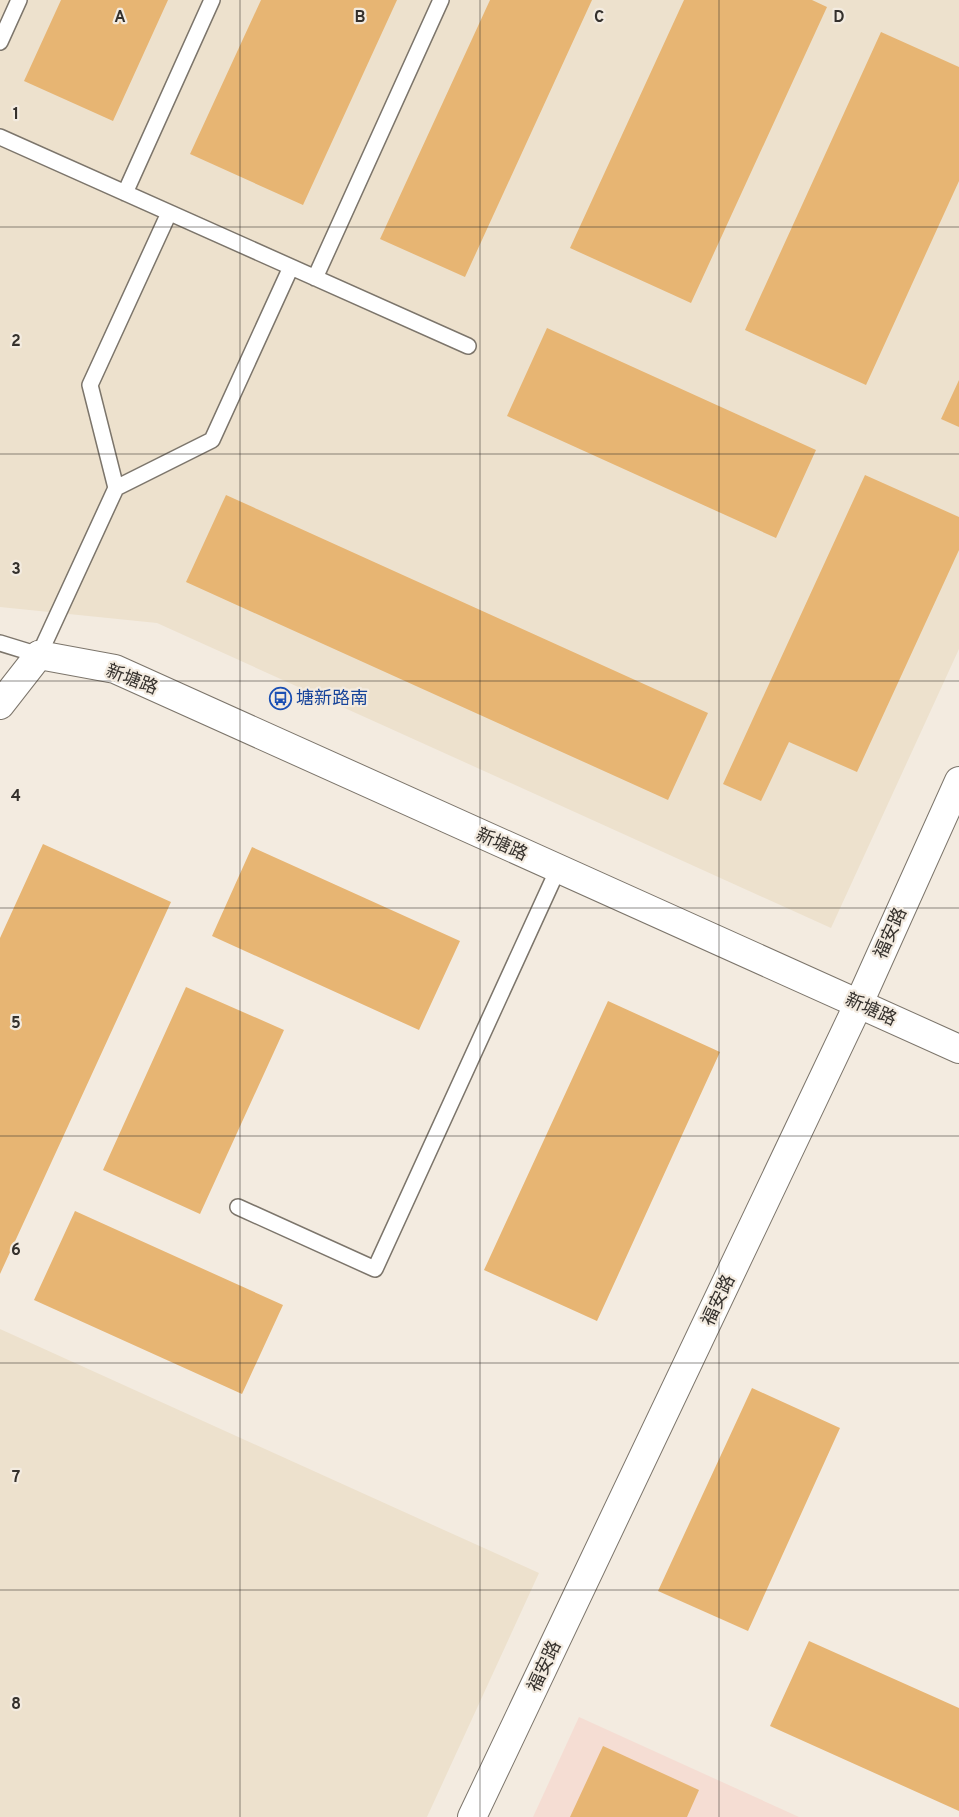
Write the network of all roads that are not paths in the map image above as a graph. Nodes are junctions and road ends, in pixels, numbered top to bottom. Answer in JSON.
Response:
{"nodes":[{"id":1,"x":19,"y":0,"type":"edge"},
{"id":2,"x":212,"y":0,"type":"edge"},
{"id":3,"x":441,"y":0,"type":"edge"},
{"id":4,"x":0,"y":42,"type":"edge"},
{"id":5,"x":0,"y":138,"type":"edge"},
{"id":6,"x":125,"y":193,"type":"junction"},
{"id":7,"x":169,"y":213,"type":"junction"},
{"id":8,"x":291,"y":268,"type":"junction"},
{"id":9,"x":315,"y":278,"type":"junction"},
{"id":10,"x":468,"y":346,"type":"dead end"},
{"id":11,"x":116,"y":488,"type":"junction"},
{"id":12,"x":0,"y":643,"type":"edge"},
{"id":13,"x":39,"y":655,"type":"junction"},
{"id":14,"x":0,"y":705,"type":"edge"},
{"id":15,"x":959,"y":781,"type":"edge"},
{"id":16,"x":558,"y":869,"type":"junction"},
{"id":17,"x":859,"y":1003,"type":"junction"},
{"id":18,"x":959,"y":1050,"type":"edge"},
{"id":19,"x":238,"y":1206,"type":"dead end"},
{"id":20,"x":472,"y":1817,"type":"edge"}],
"edges":[{"from":1,"to":4,"type":"lane"},
{"from":2,"to":6,"type":"lane"},
{"from":3,"to":9,"type":"lane"},
{"from":5,"to":6,"type":"lane"},
{"from":6,"to":7,"type":"lane"},
{"from":7,"to":8,"type":"lane"},
{"from":7,"to":11,"type":"lane"},
{"from":8,"to":9,"type":"lane"},
{"from":8,"to":11,"type":"lane"},
{"from":9,"to":10,"type":"lane"},
{"from":11,"to":13,"type":"lane"},
{"from":12,"to":13,"type":"lane"},
{"from":13,"to":14,"type":"street"},
{"from":13,"to":16,"type":"street","name":"新塘路"},
{"from":15,"to":17,"type":"street","name":"福安路"},
{"from":16,"to":17,"type":"street","name":"新塘路"},
{"from":16,"to":19,"type":"lane"},
{"from":17,"to":18,"type":"street","name":"新塘路"},
{"from":17,"to":20,"type":"street","name":"福安路"}]}
